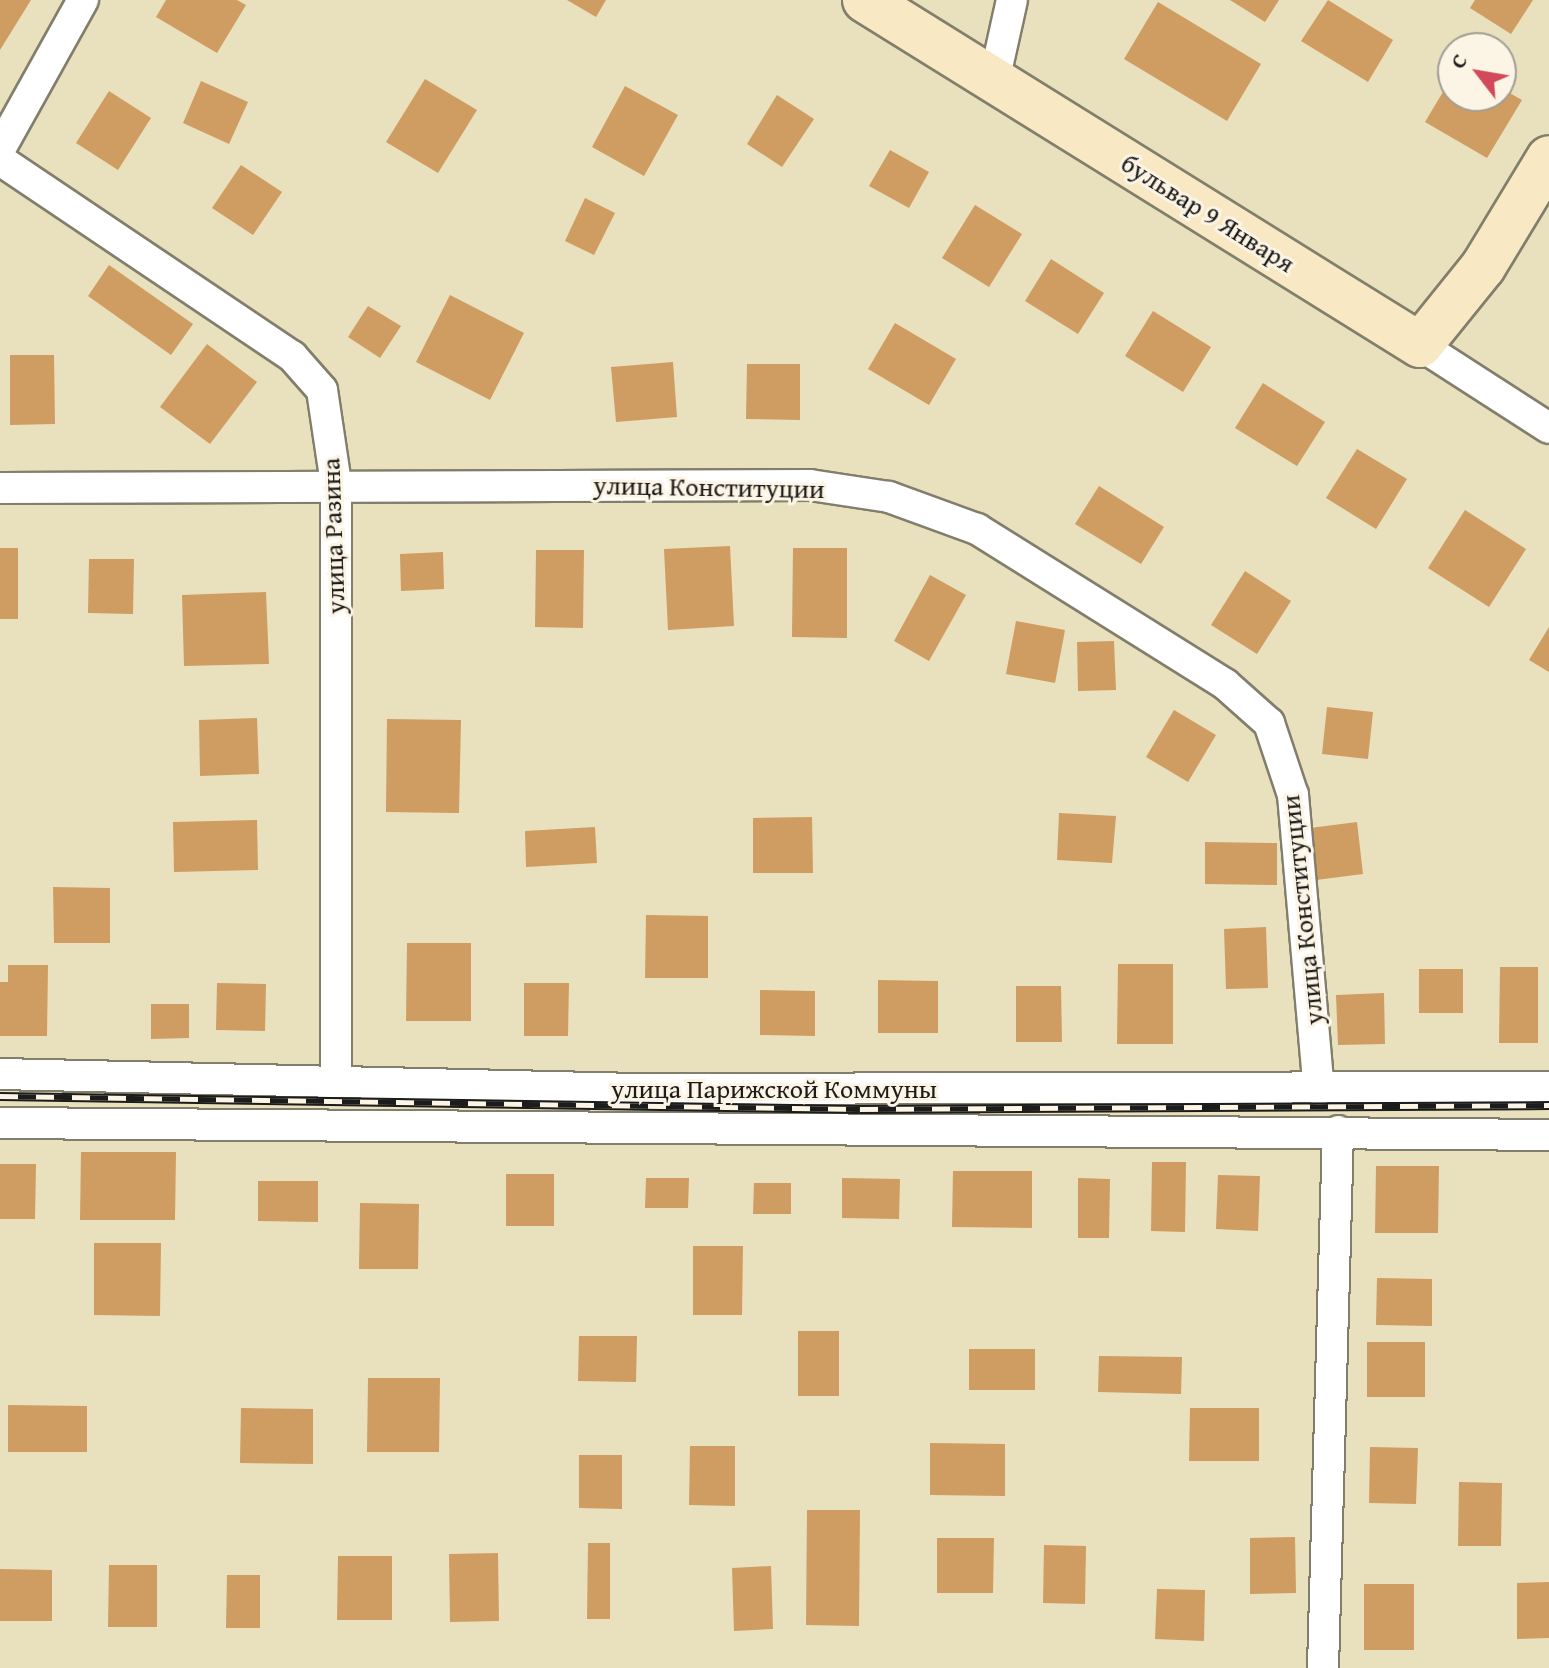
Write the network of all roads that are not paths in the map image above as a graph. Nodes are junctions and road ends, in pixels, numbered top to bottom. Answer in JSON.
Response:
{"nodes":[{"id":1,"x":83,"y":0,"type":"edge"},
{"id":2,"x":865,"y":0,"type":"edge"},
{"id":3,"x":1012,"y":0,"type":"edge"},
{"id":4,"x":994,"y":81,"type":"junction"},
{"id":5,"x":0,"y":149,"type":"edge"},
{"id":6,"x":1549,"y":158,"type":"edge"},
{"id":7,"x":0,"y":160,"type":"edge"},
{"id":8,"x":1420,"y":345,"type":"junction"},
{"id":9,"x":1549,"y":428,"type":"edge"},
{"id":10,"x":336,"y":484,"type":"junction"},
{"id":11,"x":0,"y":488,"type":"edge"},
{"id":12,"x":0,"y":1074,"type":"edge"},
{"id":13,"x":336,"y":1080,"type":"junction"},
{"id":14,"x":1549,"y":1087,"type":"edge"},
{"id":15,"x":1319,"y":1090,"type":"junction"},
{"id":16,"x":0,"y":1123,"type":"edge"},
{"id":17,"x":1338,"y":1131,"type":"junction"},
{"id":18,"x":1549,"y":1135,"type":"edge"},
{"id":19,"x":1323,"y":1668,"type":"edge"}],
"edges":[{"from":1,"to":5,"type":"street"},
{"from":2,"to":4,"type":"main road","name":"бульвар 9 Января"},
{"from":3,"to":4,"type":"street"},
{"from":4,"to":8,"type":"main road","name":"бульвар 9 Января"},
{"from":6,"to":8,"type":"main road"},
{"from":7,"to":10,"type":"street","name":"улица Разина"},
{"from":8,"to":9,"type":"street","name":"бульвар 9 Января"},
{"from":10,"to":11,"type":"street","name":"улица Конституции"},
{"from":10,"to":13,"type":"street","name":"улица Разина"},
{"from":10,"to":15,"type":"street","name":"улица Конституции"},
{"from":12,"to":13,"type":"street","name":"улица Парижской Коммуны"},
{"from":13,"to":15,"type":"street","name":"улица Парижской Коммуны"},
{"from":14,"to":15,"type":"street","name":"улица Парижской Коммуны"},
{"from":16,"to":17,"type":"street","name":"улица Парижской Коммуны"},
{"from":17,"to":18,"type":"street","name":"улица Парижской Коммуны"},
{"from":17,"to":19,"type":"street"}]}
